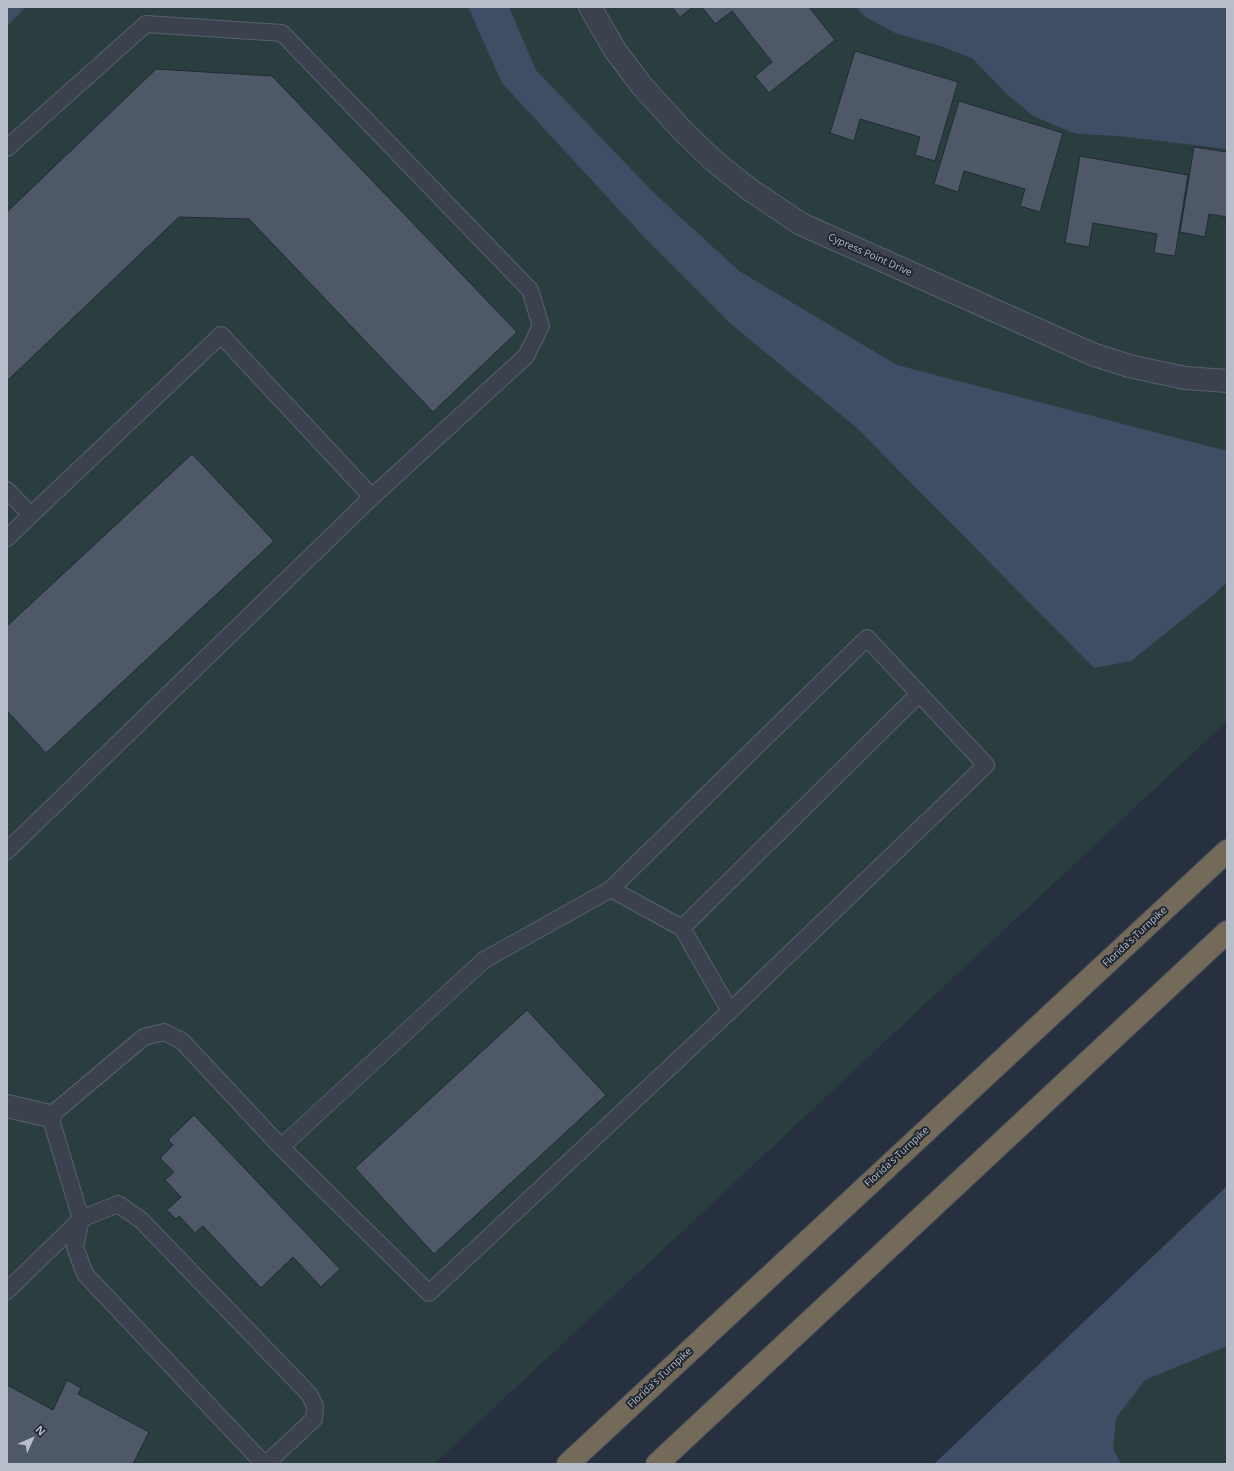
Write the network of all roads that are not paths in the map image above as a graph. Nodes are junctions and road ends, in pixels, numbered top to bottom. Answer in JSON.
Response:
{"nodes":[{"id":1,"x":590,"y":7,"type":"edge"},
{"id":2,"x":7,"y":148,"type":"edge"},
{"id":3,"x":1227,"y":381,"type":"edge"},
{"id":4,"x":7,"y":490,"type":"edge"},
{"id":5,"x":372,"y":497,"type":"junction"},
{"id":6,"x":31,"y":515,"type":"junction"},
{"id":7,"x":7,"y":538,"type":"edge"},
{"id":8,"x":919,"y":694,"type":"junction"},
{"id":9,"x":1227,"y":851,"type":"edge"},
{"id":10,"x":7,"y":852,"type":"edge"},
{"id":11,"x":611,"y":889,"type":"junction"},
{"id":12,"x":682,"y":928,"type":"junction"},
{"id":13,"x":1227,"y":932,"type":"edge"},
{"id":14,"x":730,"y":1011,"type":"junction"},
{"id":15,"x":7,"y":1106,"type":"edge"},
{"id":16,"x":50,"y":1116,"type":"junction"},
{"id":17,"x":281,"y":1147,"type":"junction"},
{"id":18,"x":81,"y":1219,"type":"junction"},
{"id":19,"x":7,"y":1290,"type":"edge"},
{"id":20,"x":265,"y":1464,"type":"edge"},
{"id":21,"x":568,"y":1464,"type":"edge"},
{"id":22,"x":656,"y":1464,"type":"edge"}],
"edges":[{"from":1,"to":3,"type":"street","name":"Cypress Point Drive"},
{"from":2,"to":5,"type":"lane"},
{"from":4,"to":6,"type":"lane"},
{"from":5,"to":6,"type":"lane"},
{"from":5,"to":10,"type":"lane"},
{"from":6,"to":7,"type":"lane"},
{"from":8,"to":11,"type":"lane"},
{"from":8,"to":12,"type":"lane"},
{"from":8,"to":14,"type":"lane"},
{"from":9,"to":21,"type":"highway","name":"Florida's Turnpike"},
{"from":11,"to":12,"type":"lane"},
{"from":11,"to":17,"type":"lane"},
{"from":12,"to":14,"type":"lane"},
{"from":13,"to":22,"type":"highway"},
{"from":14,"to":17,"type":"lane"},
{"from":15,"to":16,"type":"street"},
{"from":16,"to":17,"type":"lane"},
{"from":16,"to":18,"type":"lane"},
{"from":18,"to":19,"type":"lane"},
{"from":18,"to":20,"type":"lane"},
{"from":18,"to":20,"type":"lane"}]}
